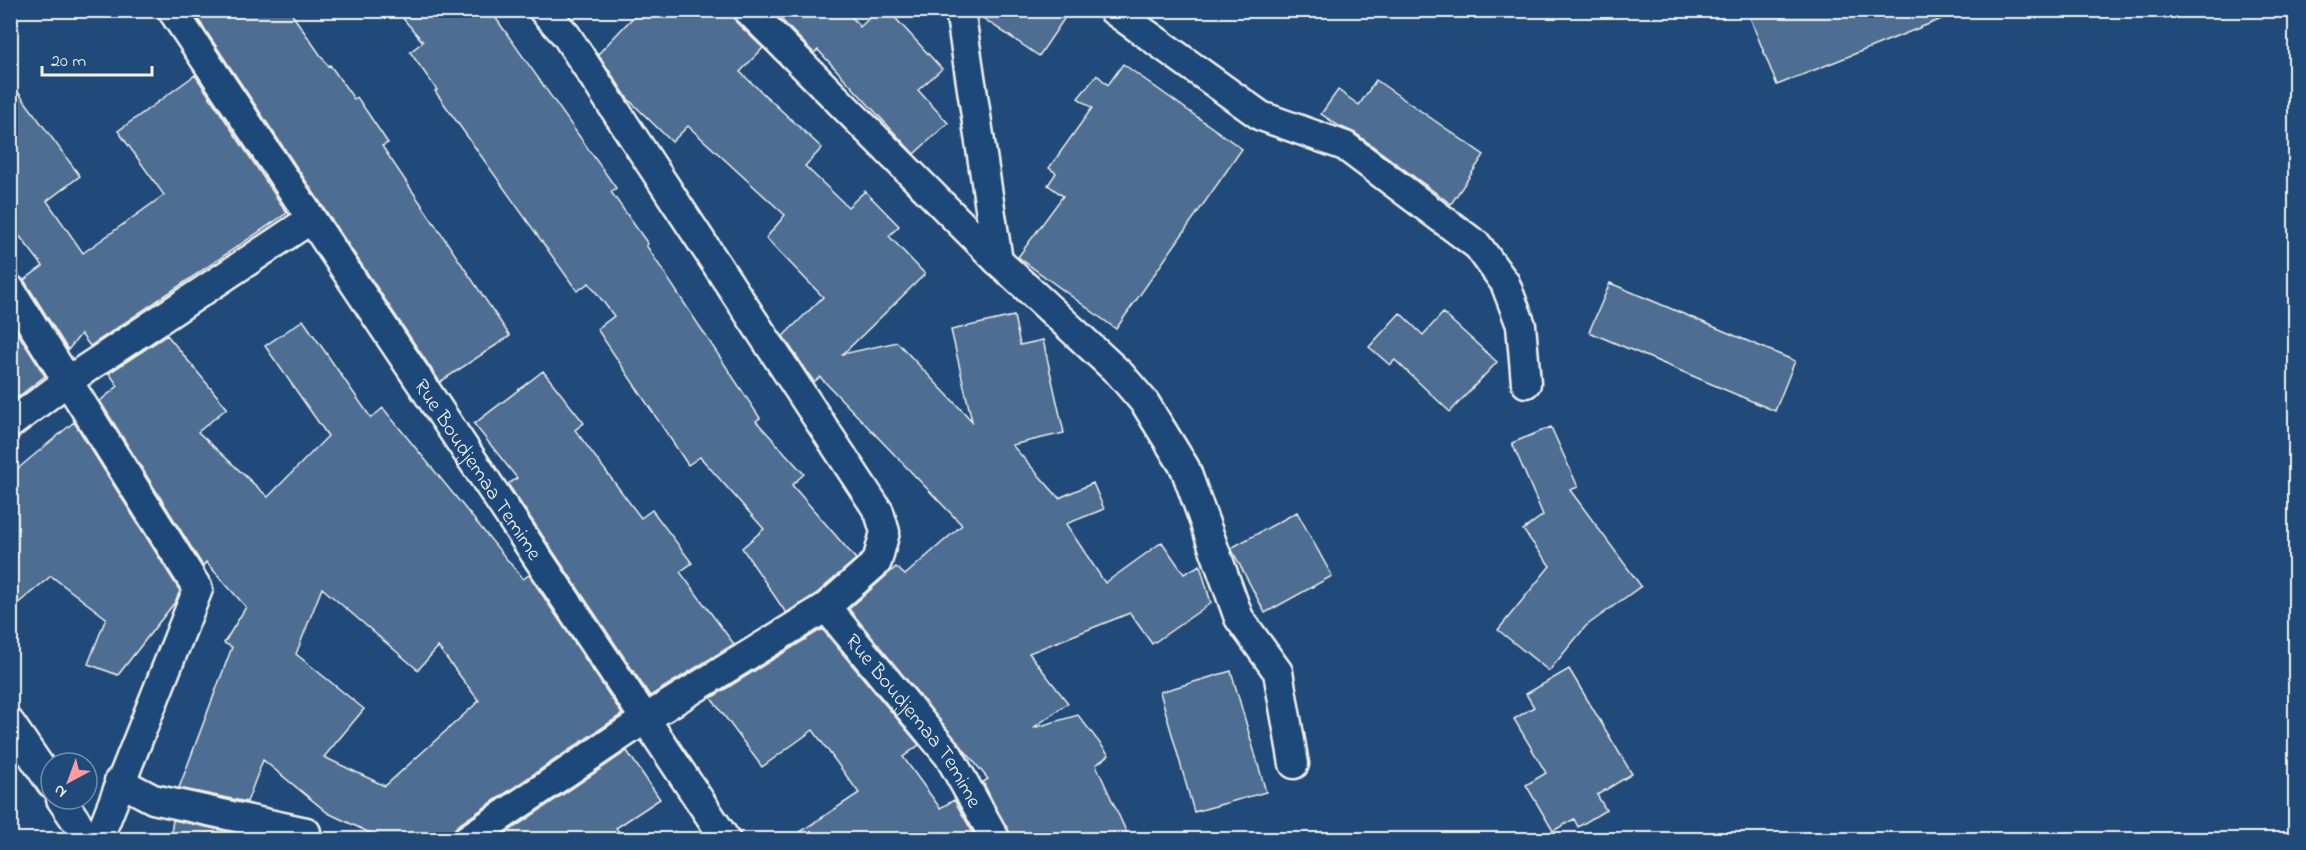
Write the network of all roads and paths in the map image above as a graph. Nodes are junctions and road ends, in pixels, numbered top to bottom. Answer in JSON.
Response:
{"nodes":[{"id":1,"x":172,"y":10,"type":"edge"},
{"id":2,"x":543,"y":10,"type":"edge"},
{"id":3,"x":748,"y":10,"type":"edge"},
{"id":4,"x":960,"y":10,"type":"edge"},
{"id":5,"x":1113,"y":10,"type":"edge"},
{"id":6,"x":310,"y":219,"type":"junction"},
{"id":7,"x":998,"y":261,"type":"junction"},
{"id":8,"x":10,"y":289,"type":"edge"},
{"id":9,"x":69,"y":380,"type":"junction"},
{"id":10,"x":1526,"y":383,"type":"dead end"},
{"id":11,"x":10,"y":424,"type":"edge"},
{"id":12,"x":826,"y":607,"type":"junction"},
{"id":13,"x":645,"y":719,"type":"junction"},
{"id":14,"x":10,"y":723,"type":"edge"},
{"id":15,"x":1294,"y":764,"type":"dead end"},
{"id":16,"x":39,"y":765,"type":"edge"},
{"id":17,"x":119,"y":781,"type":"junction"},
{"id":18,"x":70,"y":811,"type":"edge"},
{"id":19,"x":306,"y":832,"type":"dead end"},
{"id":20,"x":89,"y":840,"type":"edge"},
{"id":21,"x":98,"y":840,"type":"edge"},
{"id":22,"x":466,"y":840,"type":"edge"},
{"id":23,"x":726,"y":840,"type":"edge"},
{"id":24,"x":996,"y":840,"type":"edge"}],
"edges":[{"from":1,"to":6,"type":"street","name":"Rue Boudjemaa Temime"},
{"from":2,"to":12,"type":"street"},
{"from":3,"to":7,"type":"street"},
{"from":4,"to":7,"type":"street"},
{"from":5,"to":10,"type":"street"},
{"from":6,"to":9,"type":"street"},
{"from":6,"to":13,"type":"street","name":"Rue Boudjemaa Temime"},
{"from":7,"to":15,"type":"street"},
{"from":8,"to":9,"type":"street"},
{"from":9,"to":11,"type":"street"},
{"from":9,"to":17,"type":"street"},
{"from":12,"to":13,"type":"street"},
{"from":12,"to":24,"type":"street","name":"Rue Boudjemaa Temime"},
{"from":13,"to":22,"type":"street"},
{"from":13,"to":23,"type":"street","name":"Rue Boudjemaa Temime"},
{"from":14,"to":16,"type":"street"},
{"from":17,"to":19,"type":"street"},
{"from":17,"to":21,"type":"street"},
{"from":18,"to":20,"type":"street"}]}
